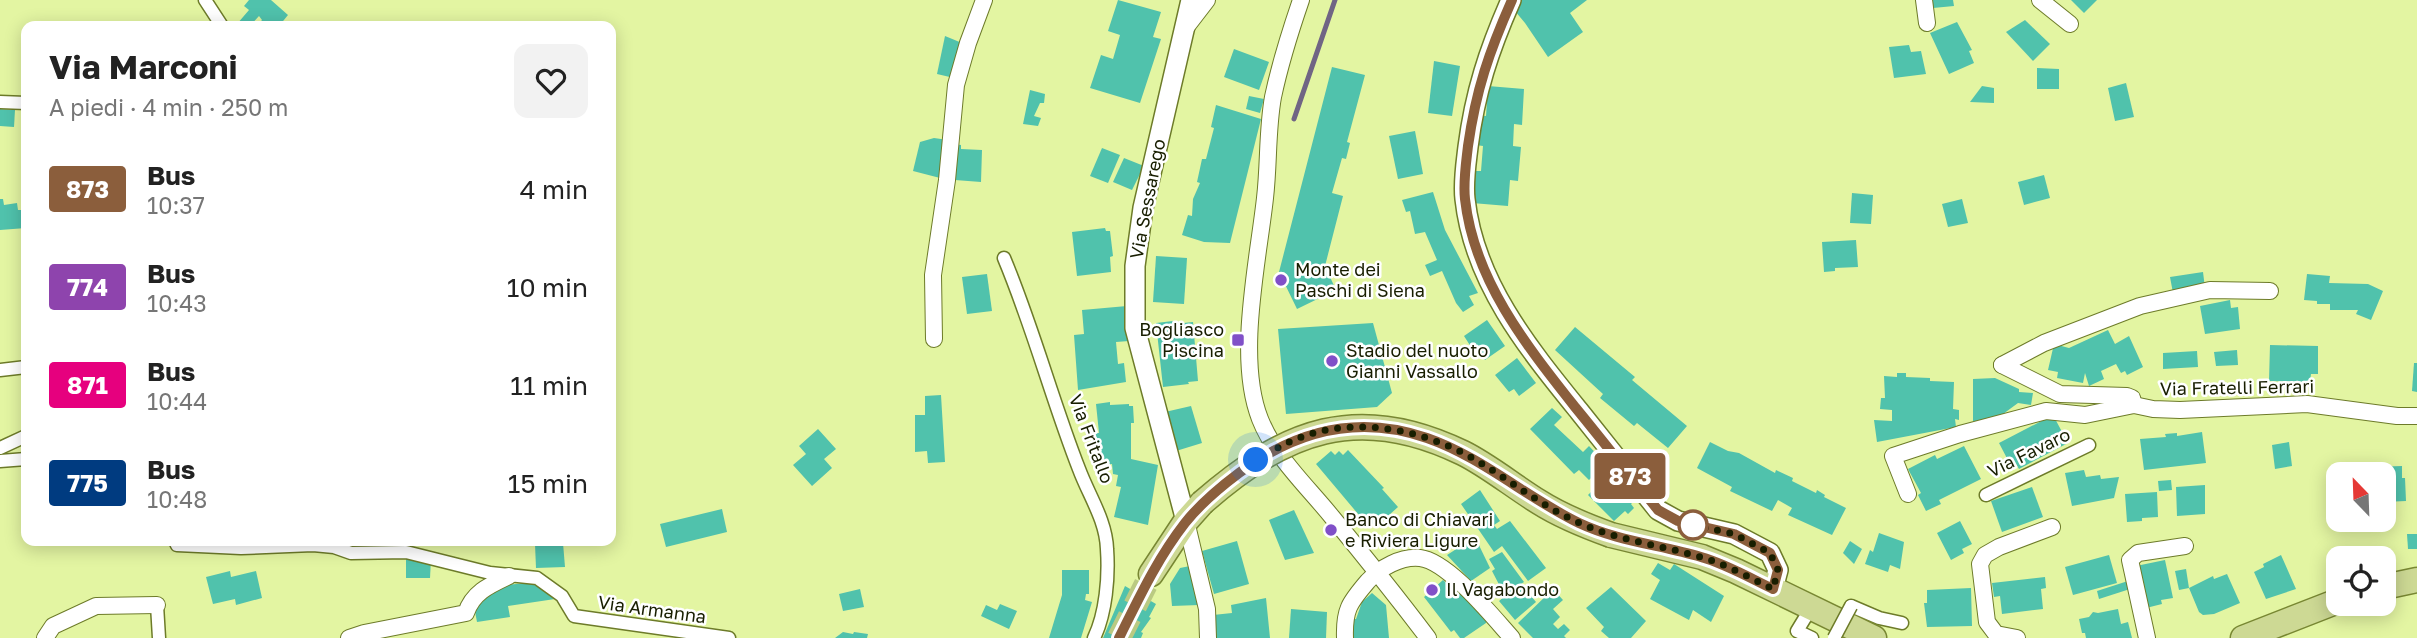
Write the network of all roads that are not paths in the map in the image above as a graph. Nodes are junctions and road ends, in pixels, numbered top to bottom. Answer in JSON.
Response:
{"nodes":[{"id":1,"x":205,"y":0,"type":"edge"},
{"id":2,"x":984,"y":0,"type":"edge"},
{"id":3,"x":1191,"y":0,"type":"edge"},
{"id":4,"x":1207,"y":0,"type":"edge"},
{"id":5,"x":1301,"y":0,"type":"edge"},
{"id":6,"x":1511,"y":0,"type":"edge"},
{"id":7,"x":1924,"y":0,"type":"edge"},
{"id":8,"x":2040,"y":0,"type":"edge"},
{"id":9,"x":219,"y":21,"type":"edge"},
{"id":10,"x":1927,"y":23,"type":"dead end"},
{"id":11,"x":2070,"y":24,"type":"dead end"},
{"id":12,"x":1184,"y":29,"type":"junction"},
{"id":13,"x":0,"y":102,"type":"edge"},
{"id":14,"x":21,"y":103,"type":"edge"},
{"id":15,"x":1004,"y":258,"type":"dead end"},
{"id":16,"x":2270,"y":291,"type":"dead end"},
{"id":17,"x":934,"y":339,"type":"dead end"},
{"id":18,"x":21,"y":368,"type":"edge"},
{"id":19,"x":0,"y":370,"type":"edge"},
{"id":20,"x":2138,"y":405,"type":"junction"},
{"id":21,"x":2417,"y":416,"type":"edge"},
{"id":22,"x":21,"y":438,"type":"edge"},
{"id":23,"x":2089,"y":445,"type":"dead end"},
{"id":24,"x":0,"y":448,"type":"edge"},
{"id":25,"x":21,"y":459,"type":"edge"},
{"id":26,"x":0,"y":461,"type":"edge"},
{"id":27,"x":1909,"y":494,"type":"dead end"},
{"id":28,"x":1986,"y":495,"type":"dead end"},
{"id":29,"x":1194,"y":512,"type":"junction"},
{"id":30,"x":2052,"y":527,"type":"dead end"},
{"id":31,"x":198,"y":546,"type":"edge"},
{"id":32,"x":289,"y":546,"type":"edge"},
{"id":33,"x":324,"y":546,"type":"edge"},
{"id":34,"x":2185,"y":546,"type":"dead end"},
{"id":35,"x":1378,"y":571,"type":"junction"},
{"id":36,"x":1151,"y":574,"type":"tunnel mouth"},
{"id":37,"x":509,"y":576,"type":"junction"},
{"id":38,"x":2417,"y":580,"type":"edge"},
{"id":39,"x":2396,"y":584,"type":"edge"},
{"id":40,"x":1773,"y":589,"type":"junction"},
{"id":41,"x":157,"y":605,"type":"joint"},
{"id":42,"x":2326,"y":606,"type":"edge"},
{"id":43,"x":1811,"y":608,"type":"junction"},
{"id":44,"x":1902,"y":623,"type":"dead end"},
{"id":45,"x":1867,"y":637,"type":"edge"},
{"id":46,"x":45,"y":638,"type":"edge"},
{"id":47,"x":159,"y":638,"type":"edge"},
{"id":48,"x":349,"y":638,"type":"edge"},
{"id":49,"x":729,"y":638,"type":"edge"},
{"id":50,"x":1094,"y":638,"type":"edge"},
{"id":51,"x":1208,"y":638,"type":"edge"},
{"id":52,"x":1345,"y":638,"type":"edge"},
{"id":53,"x":1428,"y":638,"type":"edge"},
{"id":54,"x":1512,"y":638,"type":"edge"},
{"id":55,"x":1812,"y":638,"type":"edge"},
{"id":56,"x":1834,"y":638,"type":"edge"},
{"id":57,"x":2017,"y":638,"type":"edge"},
{"id":58,"x":2147,"y":638,"type":"edge"},
{"id":59,"x":2243,"y":638,"type":"edge"}],
"edges":[{"from":1,"to":9,"type":"street"},
{"from":2,"to":17,"type":"street"},
{"from":3,"to":12,"type":"street","name":"Via Sessarego"},
{"from":4,"to":12,"type":"street"},
{"from":5,"to":35,"type":"street"},
{"from":6,"to":40,"type":"street"},
{"from":7,"to":10,"type":"street"},
{"from":8,"to":11,"type":"street"},
{"from":12,"to":29,"type":"street","name":"Via Sessarego"},
{"from":13,"to":14,"type":"street"},
{"from":15,"to":50,"type":"street","name":"Via Fritallo"},
{"from":16,"to":20,"type":"street"},
{"from":18,"to":19,"type":"street"},
{"from":20,"to":21,"type":"street","name":"Via Fratelli Ferrari"},
{"from":20,"to":27,"type":"street","name":"Via Favaro"},
{"from":22,"to":24,"type":"street"},
{"from":23,"to":28,"type":"street","name":"Via Favaro"},
{"from":25,"to":26,"type":"street"},
{"from":29,"to":36,"type":"main road"},
{"from":29,"to":40,"type":"main road","bridge":true},
{"from":29,"to":51,"type":"street"},
{"from":30,"to":57,"type":"street"},
{"from":31,"to":32,"type":"street","name":"Via Armanna"},
{"from":33,"to":37,"type":"street","name":"Via Armanna"},
{"from":34,"to":58,"type":"street"},
{"from":35,"to":52,"type":"street"},
{"from":35,"to":53,"type":"street"},
{"from":35,"to":54,"type":"street"},
{"from":37,"to":48,"type":"street"},
{"from":37,"to":49,"type":"street","name":"Via Armanna"},
{"from":38,"to":39,"type":"main road"},
{"from":40,"to":43,"type":"main road"},
{"from":41,"to":46,"type":"street"},
{"from":41,"to":47,"type":"street"},
{"from":42,"to":59,"type":"main road"},
{"from":43,"to":45,"type":"main road"},
{"from":43,"to":55,"type":"street"},
{"from":44,"to":56,"type":"street","bridge":true}]}
